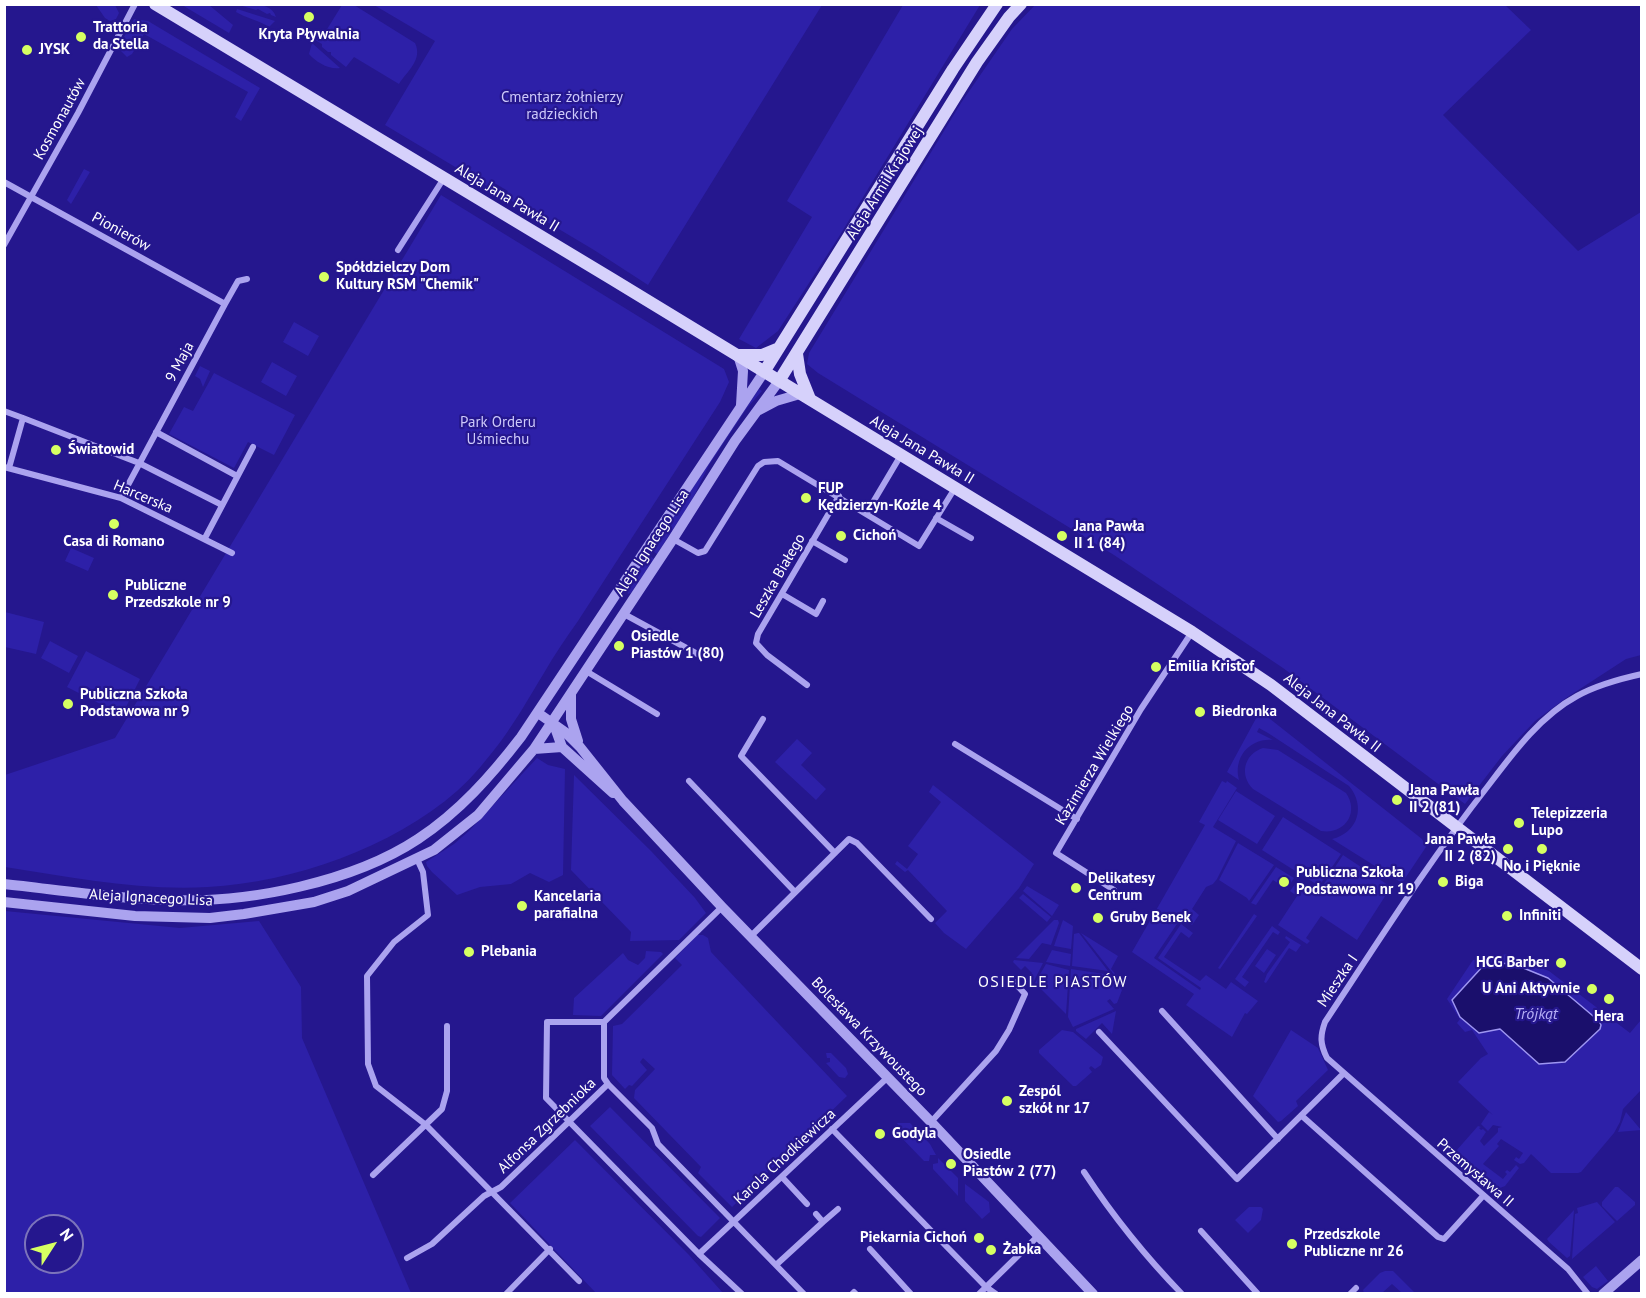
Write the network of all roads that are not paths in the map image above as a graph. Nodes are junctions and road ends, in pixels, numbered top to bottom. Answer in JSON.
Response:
{"nodes":[{"id":1,"x":135,"y":4,"type":"edge"},
{"id":2,"x":155,"y":4,"type":"edge"},
{"id":3,"x":997,"y":4,"type":"edge"},
{"id":4,"x":1021,"y":4,"type":"edge"},
{"id":5,"x":444,"y":177,"type":"junction"},
{"id":6,"x":4,"y":182,"type":"edge"},
{"id":7,"x":31,"y":195,"type":"junction"},
{"id":8,"x":4,"y":244,"type":"edge"},
{"id":9,"x":398,"y":250,"type":"dead end"},
{"id":10,"x":248,"y":279,"type":"dead end"},
{"id":11,"x":225,"y":304,"type":"junction"},
{"id":12,"x":781,"y":348,"type":"junction"},
{"id":13,"x":797,"y":354,"type":"junction"},
{"id":14,"x":738,"y":355,"type":"junction"},
{"id":15,"x":764,"y":372,"type":"junction"},
{"id":16,"x":779,"y":381,"type":"junction"},
{"id":17,"x":806,"y":397,"type":"junction"},
{"id":18,"x":741,"y":405,"type":"junction"},
{"id":19,"x":4,"y":411,"type":"edge"},
{"id":20,"x":756,"y":411,"type":"junction"},
{"id":21,"x":23,"y":418,"type":"junction"},
{"id":22,"x":156,"y":432,"type":"junction"},
{"id":23,"x":252,"y":447,"type":"dead end"},
{"id":24,"x":900,"y":455,"type":"junction"},
{"id":25,"x":139,"y":463,"type":"junction"},
{"id":26,"x":7,"y":467,"type":"edge"},
{"id":27,"x":237,"y":476,"type":"junction"},
{"id":28,"x":955,"y":488,"type":"junction"},
{"id":29,"x":839,"y":496,"type":"junction"},
{"id":30,"x":121,"y":498,"type":"junction"},
{"id":31,"x":222,"y":505,"type":"junction"},
{"id":32,"x":866,"y":514,"type":"junction"},
{"id":33,"x":936,"y":518,"type":"junction"},
{"id":34,"x":205,"y":538,"type":"junction"},
{"id":35,"x":971,"y":538,"type":"dead end"},
{"id":36,"x":673,"y":539,"type":"junction"},
{"id":37,"x":812,"y":541,"type":"junction"},
{"id":38,"x":232,"y":553,"type":"dead end"},
{"id":39,"x":845,"y":560,"type":"dead end"},
{"id":40,"x":782,"y":594,"type":"junction"},
{"id":41,"x":823,"y":601,"type":"dead end"},
{"id":42,"x":624,"y":614,"type":"junction"},
{"id":43,"x":1192,"y":632,"type":"junction"},
{"id":44,"x":703,"y":657,"type":"dead end"},
{"id":45,"x":586,"y":671,"type":"junction"},
{"id":46,"x":1641,"y":674,"type":"edge"},
{"id":47,"x":807,"y":685,"type":"dead end"},
{"id":48,"x":571,"y":694,"type":"junction"},
{"id":49,"x":538,"y":712,"type":"junction"},
{"id":50,"x":657,"y":714,"type":"dead end"},
{"id":51,"x":763,"y":719,"type":"dead end"},
{"id":52,"x":552,"y":722,"type":"junction"},
{"id":53,"x":955,"y":744,"type":"dead end"},
{"id":54,"x":562,"y":747,"type":"junction"},
{"id":55,"x":580,"y":747,"type":"junction"},
{"id":56,"x":534,"y":749,"type":"junction"},
{"id":57,"x":689,"y":781,"type":"dead end"},
{"id":58,"x":623,"y":801,"type":"junction"},
{"id":59,"x":1077,"y":819,"type":"junction"},
{"id":60,"x":1456,"y":826,"type":"junction"},
{"id":61,"x":835,"y":854,"type":"junction"},
{"id":62,"x":417,"y":859,"type":"junction"},
{"id":63,"x":4,"y":884,"type":"edge"},
{"id":64,"x":1114,"y":890,"type":"dead end"},
{"id":65,"x":795,"y":892,"type":"junction"},
{"id":66,"x":4,"y":902,"type":"edge"},
{"id":67,"x":722,"y":907,"type":"junction"},
{"id":68,"x":931,"y":919,"type":"dead end"},
{"id":69,"x":750,"y":936,"type":"junction"},
{"id":70,"x":1641,"y":969,"type":"edge"},
{"id":71,"x":1014,"y":982,"type":"dead end"},
{"id":72,"x":1161,"y":1011,"type":"dead end"},
{"id":73,"x":604,"y":1022,"type":"junction"},
{"id":74,"x":447,"y":1026,"type":"dead end"},
{"id":75,"x":1099,"y":1032,"type":"dead end"},
{"id":76,"x":1343,"y":1074,"type":"junction"},
{"id":77,"x":887,"y":1078,"type":"junction"},
{"id":78,"x":608,"y":1084,"type":"junction"},
{"id":79,"x":1302,"y":1116,"type":"junction"},
{"id":80,"x":569,"y":1122,"type":"junction"},
{"id":81,"x":931,"y":1122,"type":"junction"},
{"id":82,"x":426,"y":1125,"type":"junction"},
{"id":83,"x":832,"y":1129,"type":"junction"},
{"id":84,"x":1278,"y":1139,"type":"junction"},
{"id":85,"x":1084,"y":1172,"type":"dead end"},
{"id":86,"x":373,"y":1175,"type":"dead end"},
{"id":87,"x":782,"y":1177,"type":"junction"},
{"id":88,"x":493,"y":1192,"type":"junction"},
{"id":89,"x":1483,"y":1196,"type":"junction"},
{"id":90,"x":807,"y":1204,"type":"dead end"},
{"id":91,"x":838,"y":1209,"type":"dead end"},
{"id":92,"x":816,"y":1214,"type":"dead end"},
{"id":93,"x":734,"y":1221,"type":"junction"},
{"id":94,"x":823,"y":1222,"type":"junction"},
{"id":95,"x":1201,"y":1231,"type":"dead end"},
{"id":96,"x":1038,"y":1236,"type":"junction"},
{"id":97,"x":550,"y":1249,"type":"junction"},
{"id":98,"x":870,"y":1249,"type":"dead end"},
{"id":99,"x":699,"y":1254,"type":"junction"},
{"id":100,"x":408,"y":1258,"type":"dead end"},
{"id":101,"x":1641,"y":1260,"type":"edge"},
{"id":102,"x":776,"y":1265,"type":"junction"},
{"id":103,"x":579,"y":1281,"type":"dead end"},
{"id":104,"x":986,"y":1287,"type":"junction"},
{"id":105,"x":1356,"y":1288,"type":"dead end"},
{"id":106,"x":506,"y":1293,"type":"edge"},
{"id":107,"x":742,"y":1293,"type":"edge"},
{"id":108,"x":804,"y":1293,"type":"edge"},
{"id":109,"x":911,"y":1293,"type":"edge"},
{"id":110,"x":978,"y":1293,"type":"edge"},
{"id":111,"x":996,"y":1293,"type":"edge"},
{"id":112,"x":1094,"y":1293,"type":"edge"},
{"id":113,"x":1182,"y":1293,"type":"edge"},
{"id":114,"x":1258,"y":1293,"type":"edge"},
{"id":115,"x":1350,"y":1293,"type":"edge"},
{"id":116,"x":1588,"y":1293,"type":"edge"},
{"id":117,"x":1603,"y":1293,"type":"edge"}],
"edges":[{"from":1,"to":7,"type":"street","name":"Kosmonautów"},
{"from":2,"to":5,"type":"main road","name":"Aleja Jana Pawła II"},
{"from":3,"to":12,"type":"main road","name":"Aleja Armii Krajowej"},
{"from":4,"to":13,"type":"main road","name":"Aleja Armii Krajowej"},
{"from":5,"to":9,"type":"street"},
{"from":5,"to":14,"type":"main road","name":"Aleja Jana Pawła II"},
{"from":6,"to":7,"type":"street","name":"Pionierów"},
{"from":7,"to":8,"type":"street","name":"Kosmonautów"},
{"from":7,"to":11,"type":"street","name":"Pionierów"},
{"from":10,"to":11,"type":"street","name":"9 Maja"},
{"from":11,"to":22,"type":"street","name":"9 Maja"},
{"from":12,"to":14,"type":"main road"},
{"from":12,"to":15,"type":"main road","name":"Aleja Armii Krajowej"},
{"from":13,"to":16,"type":"main road","name":"Aleja Armii Krajowej"},
{"from":13,"to":17,"type":"main road"},
{"from":14,"to":15,"type":"main road","name":"Aleja Jana Pawła II"},
{"from":14,"to":18,"type":"street"},
{"from":15,"to":16,"type":"main road","name":"Aleja Jana Pawła II"},
{"from":15,"to":18,"type":"street","name":"Aleja Ignacego Lisa"},
{"from":16,"to":17,"type":"main road","name":"Aleja Jana Pawła II"},
{"from":16,"to":20,"type":"street","name":"Aleja Ignacego Lisa"},
{"from":17,"to":20,"type":"street"},
{"from":17,"to":24,"type":"main road","name":"Aleja Jana Pawła II"},
{"from":18,"to":49,"type":"street","name":"Aleja Ignacego Lisa"},
{"from":19,"to":21,"type":"street"},
{"from":20,"to":36,"type":"street","name":"Aleja Ignacego Lisa"},
{"from":21,"to":25,"type":"street"},
{"from":21,"to":26,"type":"street"},
{"from":22,"to":25,"type":"street","name":"9 Maja"},
{"from":22,"to":27,"type":"street"},
{"from":23,"to":27,"type":"street"},
{"from":24,"to":28,"type":"main road","name":"Aleja Jana Pawła II"},
{"from":24,"to":32,"type":"street"},
{"from":25,"to":30,"type":"street","name":"9 Maja"},
{"from":25,"to":31,"type":"street"},
{"from":26,"to":30,"type":"street","name":"Harcerska"},
{"from":27,"to":31,"type":"street"},
{"from":28,"to":33,"type":"street"},
{"from":28,"to":43,"type":"main road","name":"Aleja Jana Pawła II"},
{"from":29,"to":32,"type":"street"},
{"from":29,"to":36,"type":"street"},
{"from":29,"to":37,"type":"street","name":"Leszka Białego"},
{"from":30,"to":34,"type":"street","name":"Harcerska"},
{"from":31,"to":34,"type":"street"},
{"from":32,"to":33,"type":"street"},
{"from":33,"to":35,"type":"street"},
{"from":34,"to":38,"type":"street","name":"Harcerska"},
{"from":36,"to":42,"type":"street","name":"Aleja Ignacego Lisa"},
{"from":37,"to":39,"type":"street"},
{"from":37,"to":40,"type":"street","name":"Leszka Białego"},
{"from":40,"to":41,"type":"street"},
{"from":40,"to":47,"type":"street","name":"Leszka Białego"},
{"from":42,"to":44,"type":"street"},
{"from":42,"to":45,"type":"street","name":"Aleja Ignacego Lisa"},
{"from":43,"to":59,"type":"street","name":"Kazimierza Wielkiego"},
{"from":43,"to":60,"type":"main road","name":"Aleja Jana Pawła II"},
{"from":45,"to":48,"type":"street","name":"Aleja Ignacego Lisa"},
{"from":45,"to":50,"type":"street"},
{"from":46,"to":60,"type":"street","name":"Mieszka I"},
{"from":48,"to":52,"type":"street","name":"Aleja Ignacego Lisa"},
{"from":48,"to":55,"type":"street","name":"Bolesława Krzywoustego"},
{"from":49,"to":52,"type":"street"},
{"from":49,"to":63,"type":"street","name":"Aleja Ignacego Lisa"},
{"from":51,"to":61,"type":"street"},
{"from":52,"to":54,"type":"street","name":"Bolesława Krzywoustego"},
{"from":52,"to":55,"type":"street","name":"Bolesława Krzywoustego"},
{"from":52,"to":56,"type":"street","name":"Aleja Ignacego Lisa"},
{"from":53,"to":59,"type":"street"},
{"from":54,"to":56,"type":"street"},
{"from":54,"to":58,"type":"street","name":"Bolesława Krzywoustego"},
{"from":55,"to":58,"type":"street","name":"Bolesława Krzywoustego"},
{"from":56,"to":62,"type":"street","name":"Aleja Ignacego Lisa"},
{"from":57,"to":65,"type":"street"},
{"from":58,"to":67,"type":"street","name":"Bolesława Krzywoustego"},
{"from":59,"to":64,"type":"street","name":"Kazimierza Wielkiego"},
{"from":60,"to":70,"type":"main road","name":"Aleja Jana Pawła II"},
{"from":60,"to":76,"type":"street","name":"Mieszka I"},
{"from":61,"to":65,"type":"street"},
{"from":61,"to":68,"type":"street"},
{"from":62,"to":66,"type":"street","name":"Aleja Ignacego Lisa"},
{"from":62,"to":82,"type":"street"},
{"from":65,"to":69,"type":"street"},
{"from":67,"to":69,"type":"street","name":"Bolesława Krzywoustego"},
{"from":67,"to":73,"type":"street"},
{"from":69,"to":77,"type":"street","name":"Bolesława Krzywoustego"},
{"from":71,"to":81,"type":"street"},
{"from":72,"to":84,"type":"street"},
{"from":73,"to":78,"type":"street","name":"Alfonsa Zgrzebnioka"},
{"from":73,"to":80,"type":"street"},
{"from":74,"to":82,"type":"street"},
{"from":75,"to":84,"type":"street"},
{"from":76,"to":79,"type":"street"},
{"from":76,"to":89,"type":"street","name":"Przemysława II"},
{"from":77,"to":81,"type":"street","name":"Bolesława Krzywoustego"},
{"from":77,"to":83,"type":"street","name":"Karola Chodkiewicza"},
{"from":78,"to":80,"type":"street","name":"Alfonsa Zgrzebnioka"},
{"from":78,"to":93,"type":"street"},
{"from":79,"to":84,"type":"street"},
{"from":79,"to":89,"type":"street"},
{"from":80,"to":88,"type":"street","name":"Alfonsa Zgrzebnioka"},
{"from":80,"to":99,"type":"street"},
{"from":81,"to":96,"type":"street","name":"Bolesława Krzywoustego"},
{"from":82,"to":86,"type":"street"},
{"from":82,"to":88,"type":"street"},
{"from":83,"to":87,"type":"street","name":"Karola Chodkiewicza"},
{"from":83,"to":104,"type":"street"},
{"from":85,"to":113,"type":"street"},
{"from":87,"to":90,"type":"street"},
{"from":87,"to":93,"type":"street","name":"Karola Chodkiewicza"},
{"from":88,"to":97,"type":"street"},
{"from":88,"to":100,"type":"street","name":"Alfonsa Zgrzebnioka"},
{"from":89,"to":116,"type":"street","name":"Przemysława II"},
{"from":91,"to":94,"type":"street"},
{"from":92,"to":94,"type":"street"},
{"from":93,"to":99,"type":"street","name":"Karola Chodkiewicza"},
{"from":93,"to":102,"type":"street"},
{"from":94,"to":102,"type":"street"},
{"from":95,"to":114,"type":"street"},
{"from":96,"to":104,"type":"street"},
{"from":96,"to":112,"type":"street","name":"Bolesława Krzywoustego"},
{"from":97,"to":103,"type":"street"},
{"from":97,"to":106,"type":"street"},
{"from":98,"to":109,"type":"street"},
{"from":99,"to":107,"type":"street"},
{"from":101,"to":117,"type":"street"},
{"from":102,"to":108,"type":"street"},
{"from":104,"to":110,"type":"street"},
{"from":104,"to":111,"type":"street"},
{"from":105,"to":115,"type":"street"}]}
